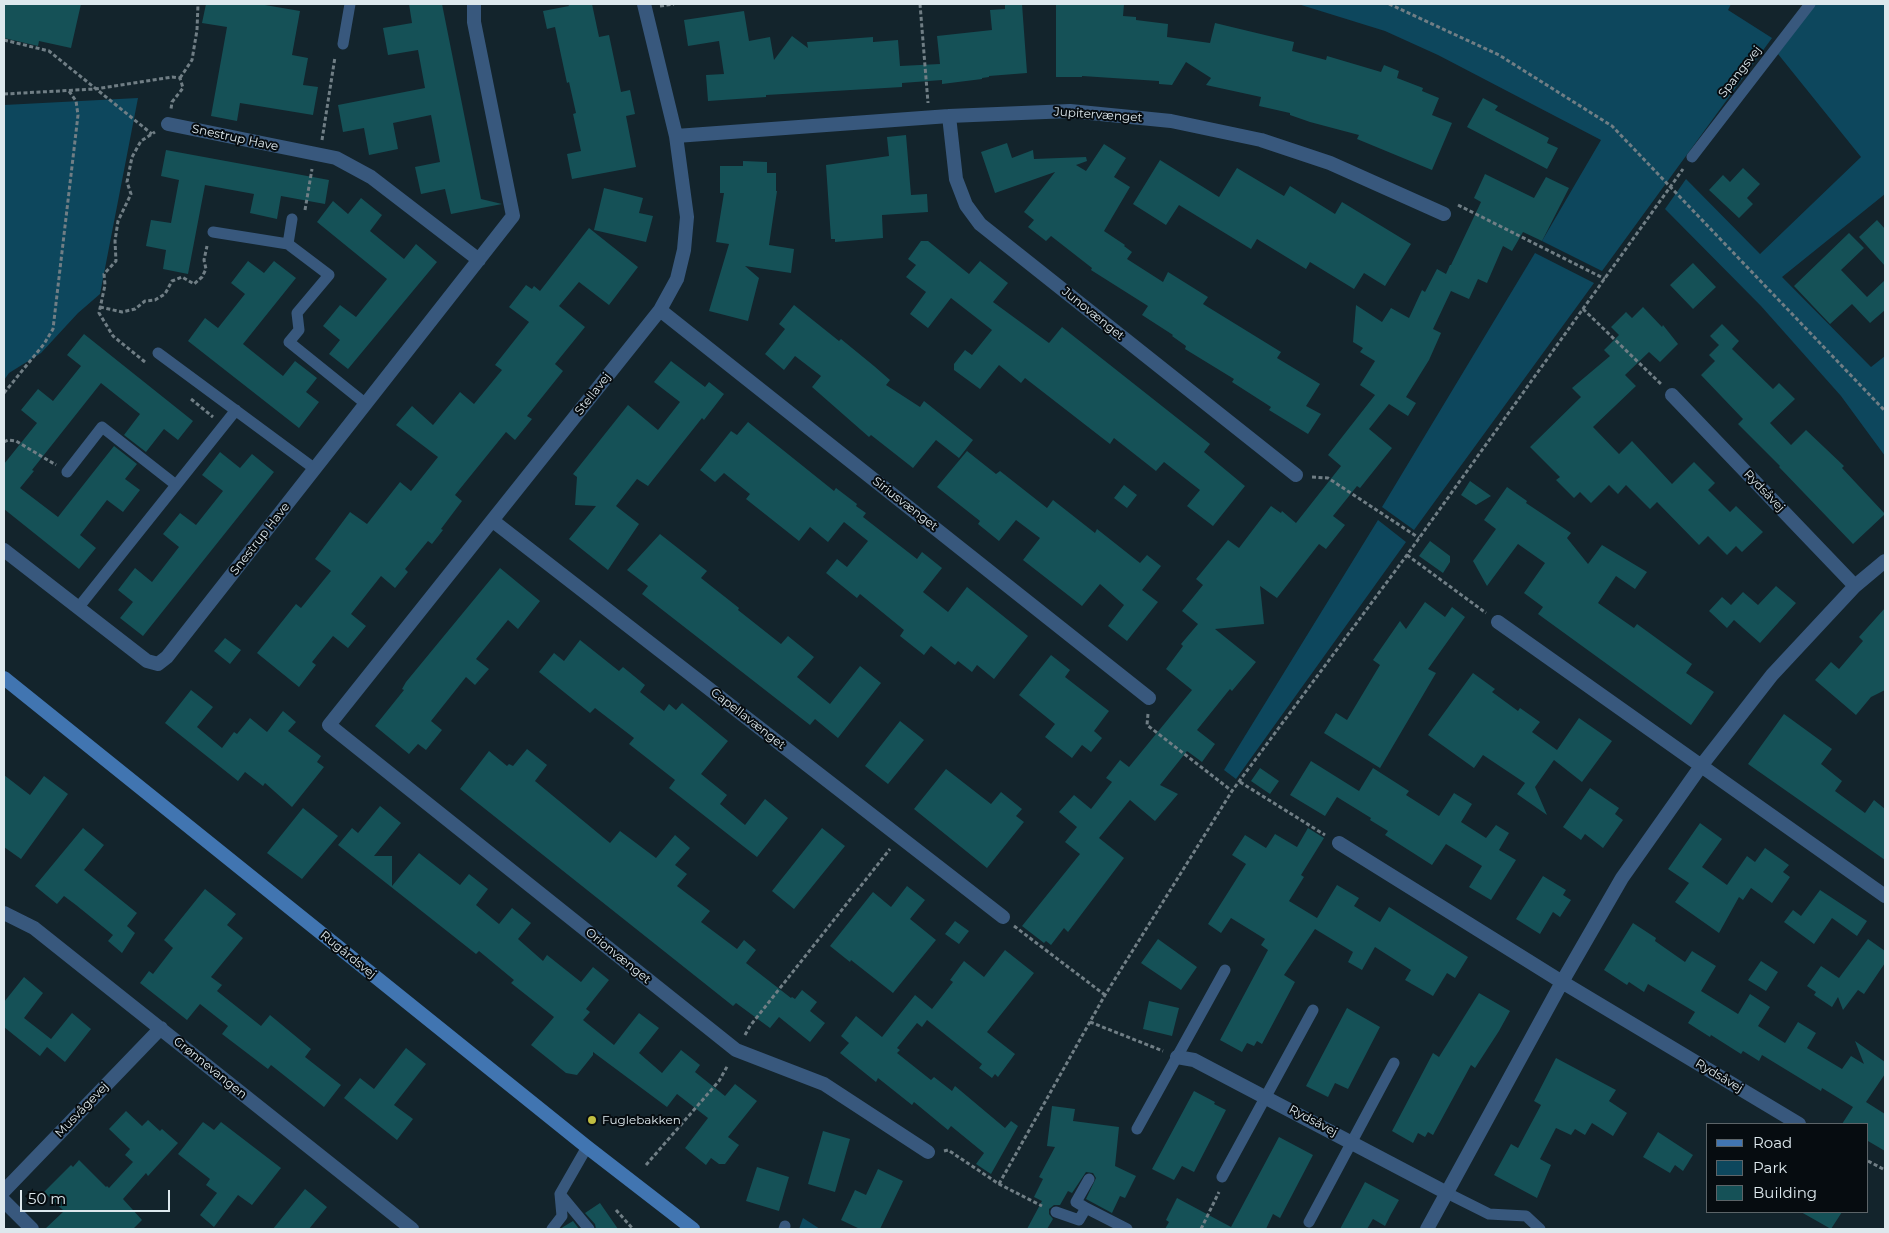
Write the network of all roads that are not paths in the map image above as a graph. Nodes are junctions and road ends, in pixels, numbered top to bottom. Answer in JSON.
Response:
{"nodes":[{"id":1,"x":347,"y":4,"type":"edge"},
{"id":2,"x":474,"y":4,"type":"edge"},
{"id":3,"x":644,"y":4,"type":"edge"},
{"id":4,"x":1810,"y":4,"type":"edge"},
{"id":5,"x":343,"y":44,"type":"road end"},
{"id":6,"x":949,"y":116,"type":"junction"},
{"id":7,"x":168,"y":124,"type":"road end"},
{"id":8,"x":676,"y":136,"type":"junction"},
{"id":9,"x":1692,"y":156,"type":"road end"},
{"id":10,"x":1444,"y":214,"type":"road end"},
{"id":11,"x":292,"y":219,"type":"road end"},
{"id":12,"x":213,"y":232,"type":"road end"},
{"id":13,"x":288,"y":244,"type":"junction"},
{"id":14,"x":479,"y":260,"type":"junction"},
{"id":15,"x":660,"y":310,"type":"junction"},
{"id":16,"x":158,"y":353,"type":"dead end"},
{"id":17,"x":1672,"y":395,"type":"road end"},
{"id":18,"x":366,"y":404,"type":"junction"},
{"id":19,"x":236,"y":410,"type":"junction"},
{"id":20,"x":315,"y":469,"type":"junction"},
{"id":21,"x":67,"y":472,"type":"road end"},
{"id":22,"x":1296,"y":475,"type":"road end"},
{"id":23,"x":176,"y":485,"type":"junction"},
{"id":24,"x":493,"y":521,"type":"junction"},
{"id":25,"x":4,"y":550,"type":"edge"},
{"id":26,"x":1885,"y":561,"type":"edge"},
{"id":27,"x":1856,"y":586,"type":"junction"},
{"id":28,"x":78,"y":608,"type":"junction"},
{"id":29,"x":1498,"y":622,"type":"road end"},
{"id":30,"x":4,"y":678,"type":"edge"},
{"id":31,"x":1149,"y":698,"type":"road end"},
{"id":32,"x":329,"y":725,"type":"joint"},
{"id":33,"x":1701,"y":766,"type":"junction"},
{"id":34,"x":1339,"y":843,"type":"road end"},
{"id":35,"x":1885,"y":896,"type":"edge"},
{"id":36,"x":4,"y":913,"type":"edge"},
{"id":37,"x":1003,"y":917,"type":"road end"},
{"id":38,"x":1225,"y":970,"type":"dead end"},
{"id":39,"x":1562,"y":982,"type":"junction"},
{"id":40,"x":1314,"y":1010,"type":"dead end"},
{"id":41,"x":161,"y":1028,"type":"junction"},
{"id":42,"x":1177,"y":1057,"type":"junction"},
{"id":43,"x":1394,"y":1063,"type":"dead end"},
{"id":44,"x":1265,"y":1096,"type":"junction"},
{"id":45,"x":1797,"y":1123,"type":"edge"},
{"id":46,"x":1137,"y":1130,"type":"dead end"},
{"id":47,"x":1353,"y":1142,"type":"junction"},
{"id":48,"x":587,"y":1147,"type":"junction"},
{"id":49,"x":928,"y":1152,"type":"road end"},
{"id":50,"x":1222,"y":1177,"type":"road end"},
{"id":51,"x":1089,"y":1179,"type":"dead end"},
{"id":52,"x":4,"y":1191,"type":"edge"},
{"id":53,"x":1446,"y":1192,"type":"junction"},
{"id":54,"x":560,"y":1194,"type":"junction"},
{"id":55,"x":4,"y":1201,"type":"edge"},
{"id":56,"x":1086,"y":1208,"type":"junction"},
{"id":57,"x":1056,"y":1212,"type":"road end"},
{"id":58,"x":1309,"y":1222,"type":"dead end"},
{"id":59,"x":1076,"y":1225,"type":"edge"},
{"id":60,"x":32,"y":1229,"type":"edge"},
{"id":61,"x":412,"y":1229,"type":"edge"},
{"id":62,"x":552,"y":1229,"type":"edge"},
{"id":63,"x":590,"y":1229,"type":"edge"},
{"id":64,"x":693,"y":1229,"type":"edge"},
{"id":65,"x":1127,"y":1229,"type":"edge"},
{"id":66,"x":1427,"y":1229,"type":"edge"},
{"id":67,"x":1540,"y":1229,"type":"edge"}],
"edges":[{"from":1,"to":5,"type":"lane"},
{"from":2,"to":14,"type":"street","name":"Snestrup Have"},
{"from":3,"to":8,"type":"street","name":"Stellavej"},
{"from":4,"to":9,"type":"lane","name":"Spangsvej"},
{"from":6,"to":8,"type":"street","name":"Jupitervænget"},
{"from":6,"to":10,"type":"street","name":"Jupitervænget"},
{"from":6,"to":22,"type":"street","name":"Junovænget"},
{"from":7,"to":14,"type":"street","name":"Snestrup Have"},
{"from":8,"to":15,"type":"street","name":"Stellavej"},
{"from":11,"to":13,"type":"lane"},
{"from":12,"to":13,"type":"lane"},
{"from":13,"to":18,"type":"lane"},
{"from":14,"to":18,"type":"street","name":"Snestrup Have"},
{"from":15,"to":24,"type":"street","name":"Stellavej"},
{"from":15,"to":31,"type":"street","name":"Siriusvænget"},
{"from":16,"to":19,"type":"lane"},
{"from":17,"to":27,"type":"street","name":"Rydsåvej"},
{"from":18,"to":20,"type":"street","name":"Snestrup Have"},
{"from":19,"to":20,"type":"lane"},
{"from":19,"to":23,"type":"lane"},
{"from":20,"to":28,"type":"street","name":"Snestrup Have"},
{"from":21,"to":23,"type":"lane"},
{"from":23,"to":28,"type":"lane"},
{"from":24,"to":32,"type":"street","name":"Stellavej"},
{"from":24,"to":37,"type":"street","name":"Capellavænget"},
{"from":25,"to":28,"type":"street","name":"Snestrup Have"},
{"from":26,"to":27,"type":"street"},
{"from":27,"to":33,"type":"street"},
{"from":29,"to":33,"type":"street"},
{"from":30,"to":48,"type":"main road","name":"Rugårdsvej"},
{"from":32,"to":49,"type":"street","name":"Orionvænget"},
{"from":33,"to":35,"type":"street"},
{"from":33,"to":39,"type":"street"},
{"from":34,"to":39,"type":"street","name":"Rydsåvej"},
{"from":36,"to":41,"type":"street","name":"Grønnevangen"},
{"from":38,"to":42,"type":"lane"},
{"from":39,"to":45,"type":"street","name":"Rydsåvej"},
{"from":39,"to":53,"type":"street"},
{"from":40,"to":44,"type":"lane"},
{"from":41,"to":52,"type":"street","name":"Musvågevej"},
{"from":41,"to":61,"type":"street","name":"Grønnevangen"},
{"from":42,"to":44,"type":"street","name":"Rydsåvej"},
{"from":42,"to":46,"type":"lane"},
{"from":43,"to":47,"type":"lane"},
{"from":44,"to":47,"type":"street","name":"Rydsåvej"},
{"from":44,"to":50,"type":"lane"},
{"from":47,"to":53,"type":"street","name":"Rydsåvej"},
{"from":47,"to":58,"type":"lane"},
{"from":48,"to":54,"type":"lane"},
{"from":48,"to":64,"type":"main road","name":"Rugårdsvej"},
{"from":51,"to":56,"type":"lane"},
{"from":53,"to":66,"type":"street"},
{"from":53,"to":67,"type":"lane","name":"Rydsåvej"},
{"from":54,"to":62,"type":"lane"},
{"from":54,"to":63,"type":"lane"},
{"from":55,"to":60,"type":"street"},
{"from":56,"to":59,"type":"lane"},
{"from":56,"to":65,"type":"lane"},
{"from":57,"to":59,"type":"lane"}]}
